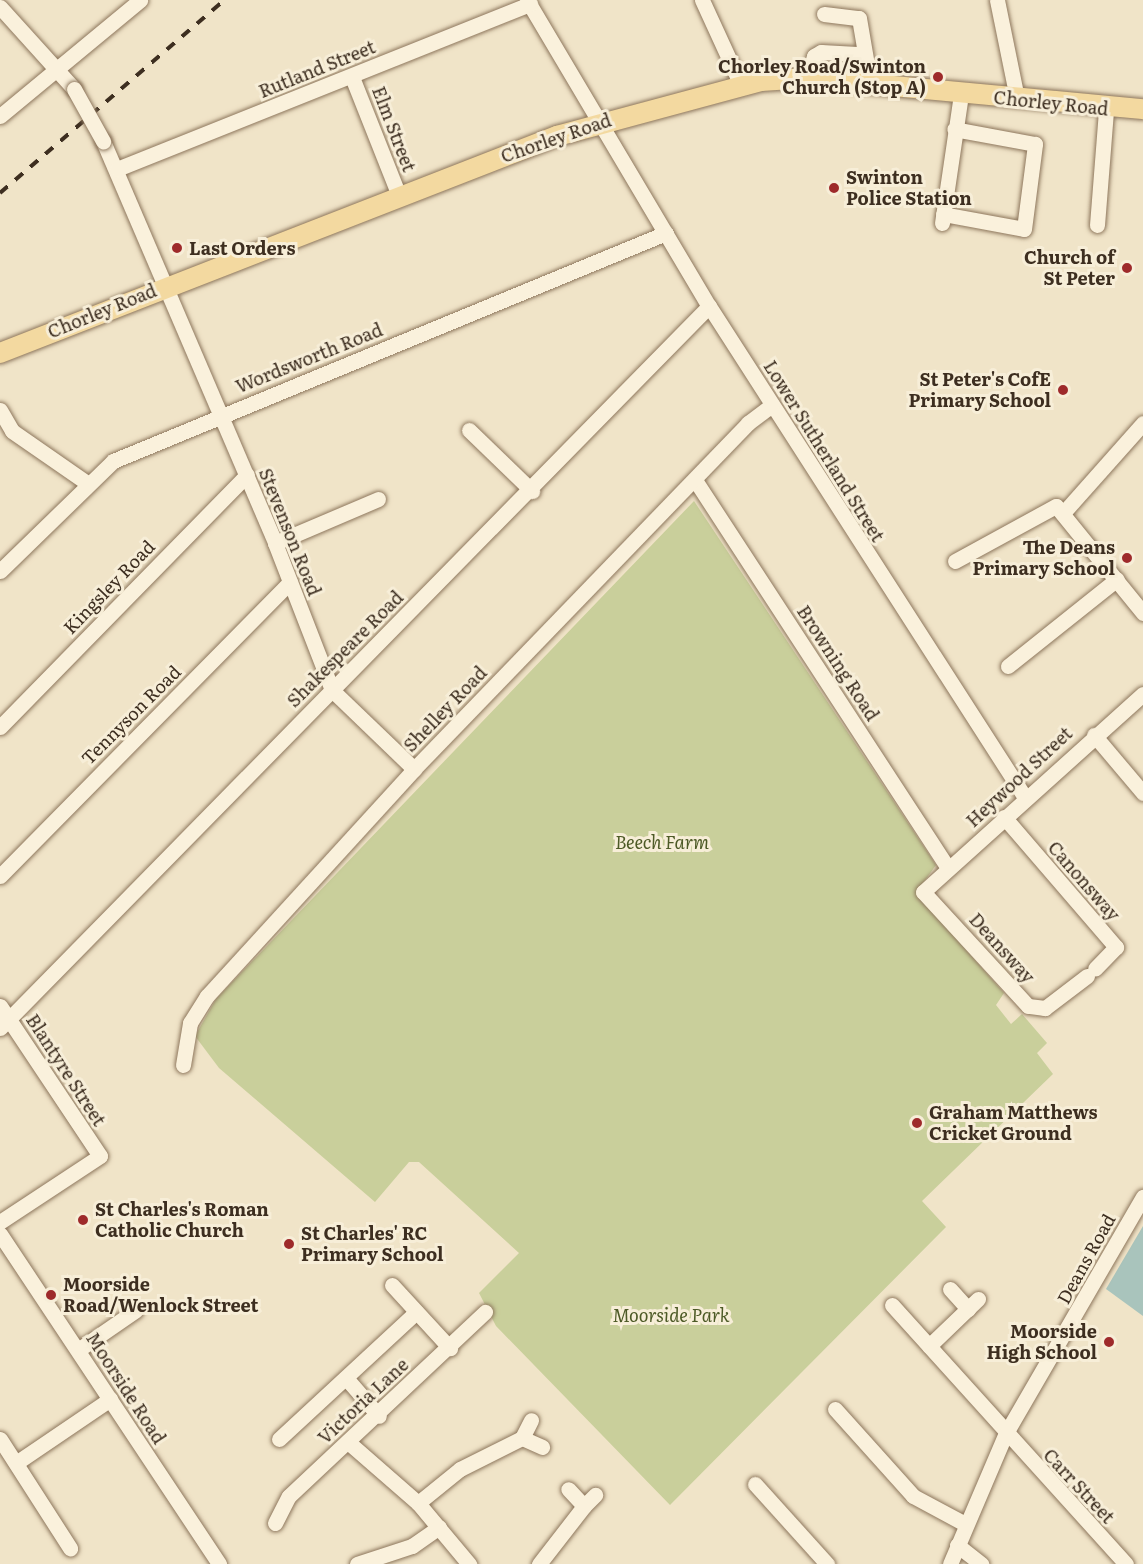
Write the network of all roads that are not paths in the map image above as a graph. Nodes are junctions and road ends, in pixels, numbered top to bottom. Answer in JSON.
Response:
{"nodes":[{"id":1,"x":140,"y":0,"type":"edge"},
{"id":2,"x":702,"y":0,"type":"edge"},
{"id":3,"x":997,"y":0,"type":"edge"},
{"id":4,"x":529,"y":2,"type":"edge"},
{"id":5,"x":0,"y":7,"type":"edge"},
{"id":6,"x":824,"y":14,"type":"dead end"},
{"id":7,"x":55,"y":67,"type":"junction"},
{"id":8,"x":867,"y":74,"type":"junction"},
{"id":9,"x":352,"y":77,"type":"junction"},
{"id":10,"x":807,"y":78,"type":"junction"},
{"id":11,"x":741,"y":85,"type":"junction"},
{"id":12,"x":961,"y":94,"type":"junction"},
{"id":13,"x":1017,"y":98,"type":"junction"},
{"id":14,"x":1106,"y":110,"type":"junction"},
{"id":15,"x":1143,"y":110,"type":"edge"},
{"id":16,"x":0,"y":116,"type":"edge"},
{"id":17,"x":598,"y":122,"type":"junction"},
{"id":18,"x":954,"y":129,"type":"junction"},
{"id":19,"x":117,"y":169,"type":"junction"},
{"id":20,"x":399,"y":196,"type":"junction"},
{"id":21,"x":1097,"y":225,"type":"dead end"},
{"id":22,"x":666,"y":233,"type":"junction"},
{"id":23,"x":165,"y":286,"type":"junction"},
{"id":24,"x":710,"y":306,"type":"junction"},
{"id":25,"x":0,"y":353,"type":"edge"},
{"id":26,"x":772,"y":405,"type":"junction"},
{"id":27,"x":0,"y":410,"type":"edge"},
{"id":28,"x":220,"y":414,"type":"junction"},
{"id":29,"x":1143,"y":423,"type":"edge"},
{"id":30,"x":469,"y":430,"type":"dead end"},
{"id":31,"x":247,"y":475,"type":"junction"},
{"id":32,"x":695,"y":480,"type":"junction"},
{"id":33,"x":87,"y":483,"type":"junction"},
{"id":34,"x":532,"y":491,"type":"junction"},
{"id":35,"x":378,"y":498,"type":"dead end"},
{"id":36,"x":1060,"y":509,"type":"junction"},
{"id":37,"x":275,"y":543,"type":"junction"},
{"id":38,"x":7,"y":554,"type":"edge"},
{"id":39,"x":955,"y":561,"type":"dead end"},
{"id":40,"x":0,"y":571,"type":"edge"},
{"id":41,"x":1117,"y":579,"type":"junction"},
{"id":42,"x":290,"y":582,"type":"junction"},
{"id":43,"x":1143,"y":613,"type":"edge"},
{"id":44,"x":1008,"y":666,"type":"dead end"},
{"id":45,"x":332,"y":690,"type":"junction"},
{"id":46,"x":1143,"y":694,"type":"edge"},
{"id":47,"x":0,"y":727,"type":"edge"},
{"id":48,"x":1089,"y":739,"type":"junction"},
{"id":49,"x":414,"y":769,"type":"junction"},
{"id":50,"x":1143,"y":793,"type":"edge"},
{"id":51,"x":1024,"y":796,"type":"junction"},
{"id":52,"x":1004,"y":817,"type":"junction"},
{"id":53,"x":948,"y":868,"type":"junction"},
{"id":54,"x":0,"y":876,"type":"edge"},
{"id":55,"x":923,"y":892,"type":"joint"},
{"id":56,"x":1091,"y":972,"type":"joint"},
{"id":57,"x":0,"y":1006,"type":"edge"},
{"id":58,"x":5,"y":1024,"type":"edge"},
{"id":59,"x":183,"y":1065,"type":"dead end"},
{"id":60,"x":1143,"y":1197,"type":"edge"},
{"id":61,"x":0,"y":1222,"type":"edge"},
{"id":62,"x":2,"y":1241,"type":"edge"},
{"id":63,"x":392,"y":1285,"type":"dead end"},
{"id":64,"x":950,"y":1289,"type":"dead end"},
{"id":65,"x":892,"y":1305,"type":"dead end"},
{"id":66,"x":136,"y":1310,"type":"dead end"},
{"id":67,"x":416,"y":1312,"type":"junction"},
{"id":68,"x":485,"y":1312,"type":"dead end"},
{"id":69,"x":928,"y":1346,"type":"junction"},
{"id":70,"x":450,"y":1348,"type":"junction"},
{"id":71,"x":78,"y":1350,"type":"junction"},
{"id":72,"x":346,"y":1378,"type":"junction"},
{"id":73,"x":110,"y":1399,"type":"junction"},
{"id":74,"x":835,"y":1409,"type":"dead end"},
{"id":75,"x":379,"y":1416,"type":"junction"},
{"id":76,"x":531,"y":1420,"type":"dead end"},
{"id":77,"x":1010,"y":1427,"type":"junction"},
{"id":78,"x":522,"y":1438,"type":"junction"},
{"id":79,"x":0,"y":1439,"type":"edge"},
{"id":80,"x":279,"y":1439,"type":"dead end"},
{"id":81,"x":348,"y":1442,"type":"junction"},
{"id":82,"x":542,"y":1447,"type":"dead end"},
{"id":83,"x":16,"y":1463,"type":"junction"},
{"id":84,"x":755,"y":1484,"type":"dead end"},
{"id":85,"x":568,"y":1489,"type":"dead end"},
{"id":86,"x":418,"y":1503,"type":"junction"},
{"id":87,"x":275,"y":1523,"type":"dead end"},
{"id":88,"x":965,"y":1524,"type":"junction"},
{"id":89,"x":439,"y":1527,"type":"junction"},
{"id":90,"x":957,"y":1545,"type":"junction"},
{"id":91,"x":70,"y":1548,"type":"dead end"},
{"id":92,"x":219,"y":1564,"type":"edge"},
{"id":93,"x":357,"y":1564,"type":"edge"},
{"id":94,"x":468,"y":1564,"type":"edge"},
{"id":95,"x":539,"y":1564,"type":"edge"},
{"id":96,"x":826,"y":1564,"type":"edge"},
{"id":97,"x":950,"y":1564,"type":"edge"},
{"id":98,"x":981,"y":1564,"type":"edge"},
{"id":99,"x":1126,"y":1564,"type":"edge"}],
"edges":[{"from":1,"to":7,"type":"street"},
{"from":2,"to":11,"type":"street"},
{"from":3,"to":13,"type":"street"},
{"from":4,"to":9,"type":"street","name":"Rutland Street"},
{"from":4,"to":17,"type":"street","name":"Lower Sutherland Street"},
{"from":5,"to":7,"type":"street","name":"Stevenson Road"},
{"from":6,"to":8,"type":"street"},
{"from":7,"to":16,"type":"street"},
{"from":7,"to":19,"type":"street","name":"Stevenson Road","bridge":true},
{"from":8,"to":10,"type":"main road","name":"Chorley Road"},
{"from":8,"to":10,"type":"street"},
{"from":8,"to":12,"type":"main road","name":"Chorley Road"},
{"from":9,"to":19,"type":"street","name":"Rutland Street"},
{"from":9,"to":20,"type":"street","name":"Elm Street"},
{"from":10,"to":11,"type":"main road","name":"Chorley Road"},
{"from":11,"to":17,"type":"main road","name":"Chorley Road"},
{"from":12,"to":13,"type":"main road","name":"Chorley Road"},
{"from":12,"to":18,"type":"street"},
{"from":13,"to":14,"type":"main road","name":"Chorley Road"},
{"from":14,"to":15,"type":"main road","name":"Chorley Road"},
{"from":14,"to":21,"type":"street"},
{"from":17,"to":20,"type":"main road","name":"Chorley Road"},
{"from":17,"to":22,"type":"street","name":"Lower Sutherland Street"},
{"from":18,"to":18,"type":"street"},
{"from":19,"to":23,"type":"street","name":"Stevenson Road"},
{"from":20,"to":23,"type":"main road","name":"Chorley Road"},
{"from":22,"to":24,"type":"street","name":"Lower Sutherland Street"},
{"from":22,"to":28,"type":"street","name":"Wordsworth Road"},
{"from":23,"to":25,"type":"main road","name":"Chorley Road"},
{"from":23,"to":28,"type":"street","name":"Stevenson Road"},
{"from":24,"to":26,"type":"street","name":"Lower Sutherland Street"},
{"from":24,"to":34,"type":"street","name":"Shakespeare Road"},
{"from":26,"to":32,"type":"street","name":"Shelley Road"},
{"from":26,"to":51,"type":"street","name":"Lower Sutherland Street"},
{"from":27,"to":33,"type":"street"},
{"from":28,"to":31,"type":"street","name":"Stevenson Road"},
{"from":28,"to":33,"type":"street","name":"Wordsworth Road"},
{"from":29,"to":36,"type":"street"},
{"from":30,"to":34,"type":"street"},
{"from":31,"to":37,"type":"street","name":"Stevenson Road"},
{"from":31,"to":47,"type":"street","name":"Kingsley Road"},
{"from":32,"to":49,"type":"street","name":"Shelley Road"},
{"from":32,"to":53,"type":"street","name":"Browning Road"},
{"from":33,"to":38,"type":"street","name":"Wordsworth Road"},
{"from":34,"to":45,"type":"street","name":"Shakespeare Road"},
{"from":35,"to":37,"type":"street"},
{"from":36,"to":39,"type":"street"},
{"from":36,"to":41,"type":"street"},
{"from":37,"to":42,"type":"street","name":"Stevenson Road"},
{"from":38,"to":40,"type":"street","name":"Wordsworth Road"},
{"from":41,"to":43,"type":"street"},
{"from":41,"to":44,"type":"street"},
{"from":42,"to":45,"type":"street","name":"Stevenson Road"},
{"from":42,"to":54,"type":"street","name":"Tennyson Road"},
{"from":45,"to":49,"type":"street","name":"Stevenson Road"},
{"from":45,"to":58,"type":"street","name":"Shakespeare Road"},
{"from":46,"to":48,"type":"street","name":"Heywood Street"},
{"from":48,"to":50,"type":"street"},
{"from":48,"to":51,"type":"street","name":"Heywood Street"},
{"from":49,"to":59,"type":"street","name":"Shelley Road"},
{"from":51,"to":52,"type":"street","name":"Heywood Street"},
{"from":52,"to":53,"type":"street","name":"Heywood Street"},
{"from":52,"to":56,"type":"street","name":"Canonsway"},
{"from":53,"to":55,"type":"street","name":"Heywood Street"},
{"from":55,"to":56,"type":"street","name":"Deansway"},
{"from":57,"to":58,"type":"street","name":"Blantyre Street"},
{"from":58,"to":61,"type":"street","name":"Blantyre Street"},
{"from":60,"to":77,"type":"street","name":"Deans Road"},
{"from":62,"to":71,"type":"street","name":"Moorside Road"},
{"from":63,"to":67,"type":"street"},
{"from":64,"to":69,"type":"street"},
{"from":65,"to":69,"type":"street","name":"Carr Street"},
{"from":66,"to":71,"type":"street"},
{"from":67,"to":70,"type":"street"},
{"from":67,"to":72,"type":"street"},
{"from":68,"to":70,"type":"street","name":"Victoria Lane"},
{"from":69,"to":77,"type":"street","name":"Carr Street"},
{"from":70,"to":75,"type":"street","name":"Victoria Lane"},
{"from":71,"to":73,"type":"street","name":"Moorside Road"},
{"from":72,"to":75,"type":"street"},
{"from":72,"to":80,"type":"street"},
{"from":73,"to":83,"type":"street"},
{"from":73,"to":92,"type":"street","name":"Moorside Road"},
{"from":74,"to":88,"type":"street"},
{"from":75,"to":81,"type":"street","name":"Victoria Lane"},
{"from":76,"to":78,"type":"street"},
{"from":77,"to":88,"type":"street","name":"Deans Road"},
{"from":77,"to":99,"type":"street","name":"Carr Street"},
{"from":78,"to":82,"type":"street"},
{"from":78,"to":86,"type":"street"},
{"from":79,"to":83,"type":"street"},
{"from":81,"to":86,"type":"street"},
{"from":81,"to":87,"type":"street","name":"Victoria Lane"},
{"from":83,"to":91,"type":"street"},
{"from":84,"to":96,"type":"street"},
{"from":85,"to":95,"type":"street"},
{"from":86,"to":89,"type":"street"},
{"from":88,"to":90,"type":"street","name":"Deans Road"},
{"from":89,"to":93,"type":"street"},
{"from":89,"to":94,"type":"street"},
{"from":90,"to":97,"type":"street","name":"Deans Road"},
{"from":90,"to":98,"type":"street"}]}
